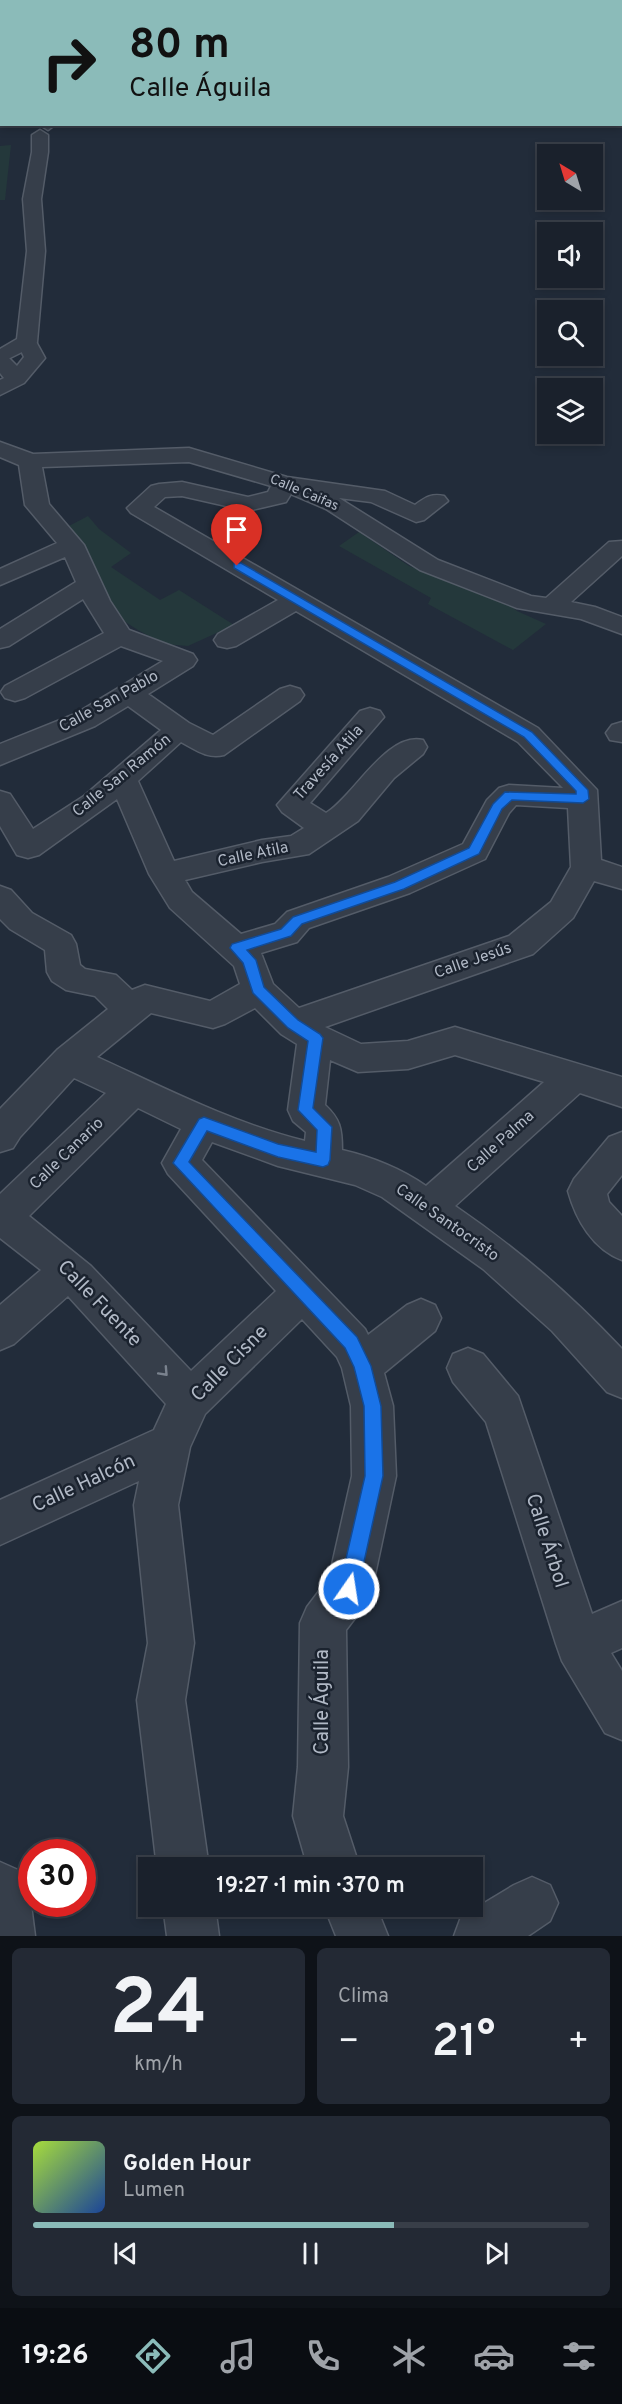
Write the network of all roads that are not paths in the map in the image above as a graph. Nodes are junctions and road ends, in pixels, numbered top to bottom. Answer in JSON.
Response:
{"nodes":[{"id":1,"x":38,"y":127,"type":"edge"},
{"id":2,"x":27,"y":342,"type":"junction"},
{"id":3,"x":0,"y":358,"type":"edge"},
{"id":4,"x":9,"y":384,"type":"edge"},
{"id":5,"x":10,"y":450,"type":"edge"},
{"id":6,"x":284,"y":483,"type":"junction"},
{"id":7,"x":436,"y":501,"type":"dead end"},
{"id":8,"x":72,"y":545,"type":"junction"},
{"id":9,"x":622,"y":549,"type":"edge"},
{"id":10,"x":0,"y":578,"type":"edge"},
{"id":11,"x":90,"y":584,"type":"junction"},
{"id":12,"x":296,"y":600,"type":"junction"},
{"id":13,"x":551,"y":607,"type":"junction"},
{"id":14,"x":622,"y":626,"type":"edge"},
{"id":15,"x":119,"y":636,"type":"junction"},
{"id":16,"x":0,"y":640,"type":"edge"},
{"id":17,"x":227,"y":640,"type":"dead end"},
{"id":18,"x":15,"y":692,"type":"dead end"},
{"id":19,"x":130,"y":694,"type":"junction"},
{"id":20,"x":290,"y":695,"type":"dead end"},
{"id":21,"x":370,"y":717,"type":"dead end"},
{"id":22,"x":179,"y":729,"type":"junction"},
{"id":23,"x":413,"y":747,"type":"dead end"},
{"id":24,"x":0,"y":755,"type":"edge"},
{"id":25,"x":122,"y":778,"type":"junction"},
{"id":26,"x":583,"y":799,"type":"junction"},
{"id":27,"x":0,"y":801,"type":"edge"},
{"id":28,"x":326,"y":828,"type":"junction"},
{"id":29,"x":586,"y":867,"type":"junction"},
{"id":30,"x":165,"y":874,"type":"junction"},
{"id":31,"x":622,"y":878,"type":"edge"},
{"id":32,"x":0,"y":898,"type":"edge"},
{"id":33,"x":237,"y":948,"type":"junction"},
{"id":34,"x":258,"y":990,"type":"junction"},
{"id":35,"x":132,"y":1010,"type":"junction"},
{"id":36,"x":304,"y":1031,"type":"junction"},
{"id":37,"x":69,"y":1060,"type":"junction"},
{"id":38,"x":574,"y":1077,"type":"junction"},
{"id":39,"x":133,"y":1090,"type":"junction"},
{"id":40,"x":622,"y":1092,"type":"edge"},
{"id":41,"x":204,"y":1123,"type":"junction"},
{"id":42,"x":0,"y":1137,"type":"edge"},
{"id":43,"x":622,"y":1148,"type":"edge"},
{"id":44,"x":323,"y":1160,"type":"junction"},
{"id":45,"x":428,"y":1208,"type":"junction"},
{"id":46,"x":0,"y":1218,"type":"edge"},
{"id":47,"x":622,"y":1243,"type":"edge"},
{"id":48,"x":68,"y":1271,"type":"junction"},
{"id":49,"x":303,"y":1292,"type":"junction"},
{"id":50,"x":421,"y":1318,"type":"dead end"},
{"id":51,"x":0,"y":1331,"type":"edge"},
{"id":52,"x":362,"y":1366,"type":"junction"},
{"id":53,"x":468,"y":1368,"type":"dead end"},
{"id":54,"x":622,"y":1378,"type":"edge"},
{"id":55,"x":190,"y":1400,"type":"junction"},
{"id":56,"x":169,"y":1444,"type":"junction"},
{"id":57,"x":0,"y":1523,"type":"edge"},
{"id":58,"x":622,"y":1624,"type":"edge"},
{"id":59,"x":579,"y":1644,"type":"junction"},
{"id":60,"x":622,"y":1716,"type":"edge"},
{"id":61,"x":182,"y":1857,"type":"edge"},
{"id":62,"x":331,"y":1857,"type":"edge"},
{"id":63,"x":0,"y":1888,"type":"edge"},
{"id":64,"x":532,"y":1903,"type":"dead end"},
{"id":65,"x":190,"y":1917,"type":"edge"},
{"id":66,"x":354,"y":1917,"type":"edge"},
{"id":67,"x":9,"y":1936,"type":"edge"},
{"id":68,"x":193,"y":1936,"type":"edge"},
{"id":69,"x":362,"y":1936,"type":"edge"},
{"id":70,"x":480,"y":1936,"type":"edge"}],
"edges":[{"from":1,"to":2,"type":"street"},
{"from":2,"to":3,"type":"street"},
{"from":2,"to":4,"type":"street"},
{"from":3,"to":4,"type":"street"},
{"from":5,"to":6,"type":"street","name":"Calle Caifas"},
{"from":5,"to":8,"type":"street"},
{"from":6,"to":7,"type":"street"},
{"from":6,"to":12,"type":"street"},
{"from":6,"to":13,"type":"street","name":"Calle Caifas"},
{"from":8,"to":10,"type":"street"},
{"from":8,"to":11,"type":"street"},
{"from":9,"to":13,"type":"street"},
{"from":11,"to":15,"type":"street"},
{"from":11,"to":16,"type":"street"},
{"from":12,"to":17,"type":"street"},
{"from":12,"to":26,"type":"street"},
{"from":13,"to":14,"type":"street","name":"Calle Caifas"},
{"from":15,"to":18,"type":"street"},
{"from":15,"to":19,"type":"street","name":"Calle San Pablo"},
{"from":19,"to":22,"type":"street"},
{"from":19,"to":24,"type":"street","name":"Calle San Pablo"},
{"from":20,"to":22,"type":"street","name":"Calle San Ramón"},
{"from":21,"to":28,"type":"street","name":"Travesía Atila"},
{"from":22,"to":25,"type":"street","name":"Calle San Ramón"},
{"from":23,"to":28,"type":"street","name":"Calle Atila"},
{"from":25,"to":27,"type":"street","name":"Calle San Ramón"},
{"from":25,"to":30,"type":"street"},
{"from":26,"to":29,"type":"street"},
{"from":26,"to":33,"type":"street"},
{"from":28,"to":30,"type":"street","name":"Calle Atila"},
{"from":29,"to":31,"type":"street"},
{"from":29,"to":36,"type":"street","name":"Calle Jesús"},
{"from":30,"to":33,"type":"street"},
{"from":32,"to":35,"type":"street"},
{"from":33,"to":34,"type":"street"},
{"from":34,"to":35,"type":"street"},
{"from":34,"to":36,"type":"street"},
{"from":35,"to":37,"type":"street"},
{"from":36,"to":38,"type":"street"},
{"from":36,"to":44,"type":"street"},
{"from":37,"to":39,"type":"street","name":"Calle Santocristo"},
{"from":37,"to":42,"type":"street"},
{"from":38,"to":40,"type":"street"},
{"from":38,"to":45,"type":"street","name":"Calle Palma"},
{"from":39,"to":41,"type":"street","name":"Calle Santocristo"},
{"from":39,"to":46,"type":"street","name":"Calle Canario"},
{"from":41,"to":44,"type":"street","name":"Calle Santocristo"},
{"from":41,"to":49,"type":"street","name":"Calle Águila"},
{"from":43,"to":47,"type":"street"},
{"from":44,"to":45,"type":"street","name":"Calle Santocristo"},
{"from":45,"to":54,"type":"street","name":"Calle Santocristo"},
{"from":46,"to":48,"type":"street","name":"Calle Fuente"},
{"from":48,"to":51,"type":"street"},
{"from":48,"to":55,"type":"street","name":"Calle Fuente","one_way":true},
{"from":49,"to":52,"type":"street","name":"Calle Águila"},
{"from":49,"to":55,"type":"street","name":"Calle Cisne"},
{"from":50,"to":52,"type":"street"},
{"from":52,"to":62,"type":"street","name":"Calle Águila"},
{"from":53,"to":59,"type":"street","name":"Calle Árbol"},
{"from":55,"to":56,"type":"street","name":"Calle Cisne"},
{"from":56,"to":57,"type":"street","name":"Calle Halcón"},
{"from":56,"to":61,"type":"street","name":"Calle Cisne"},
{"from":58,"to":59,"type":"street"},
{"from":59,"to":60,"type":"street","name":"Calle Árbol"},
{"from":63,"to":67,"type":"street"},
{"from":64,"to":70,"type":"street"},
{"from":65,"to":68,"type":"street"},
{"from":66,"to":69,"type":"street"}]}
